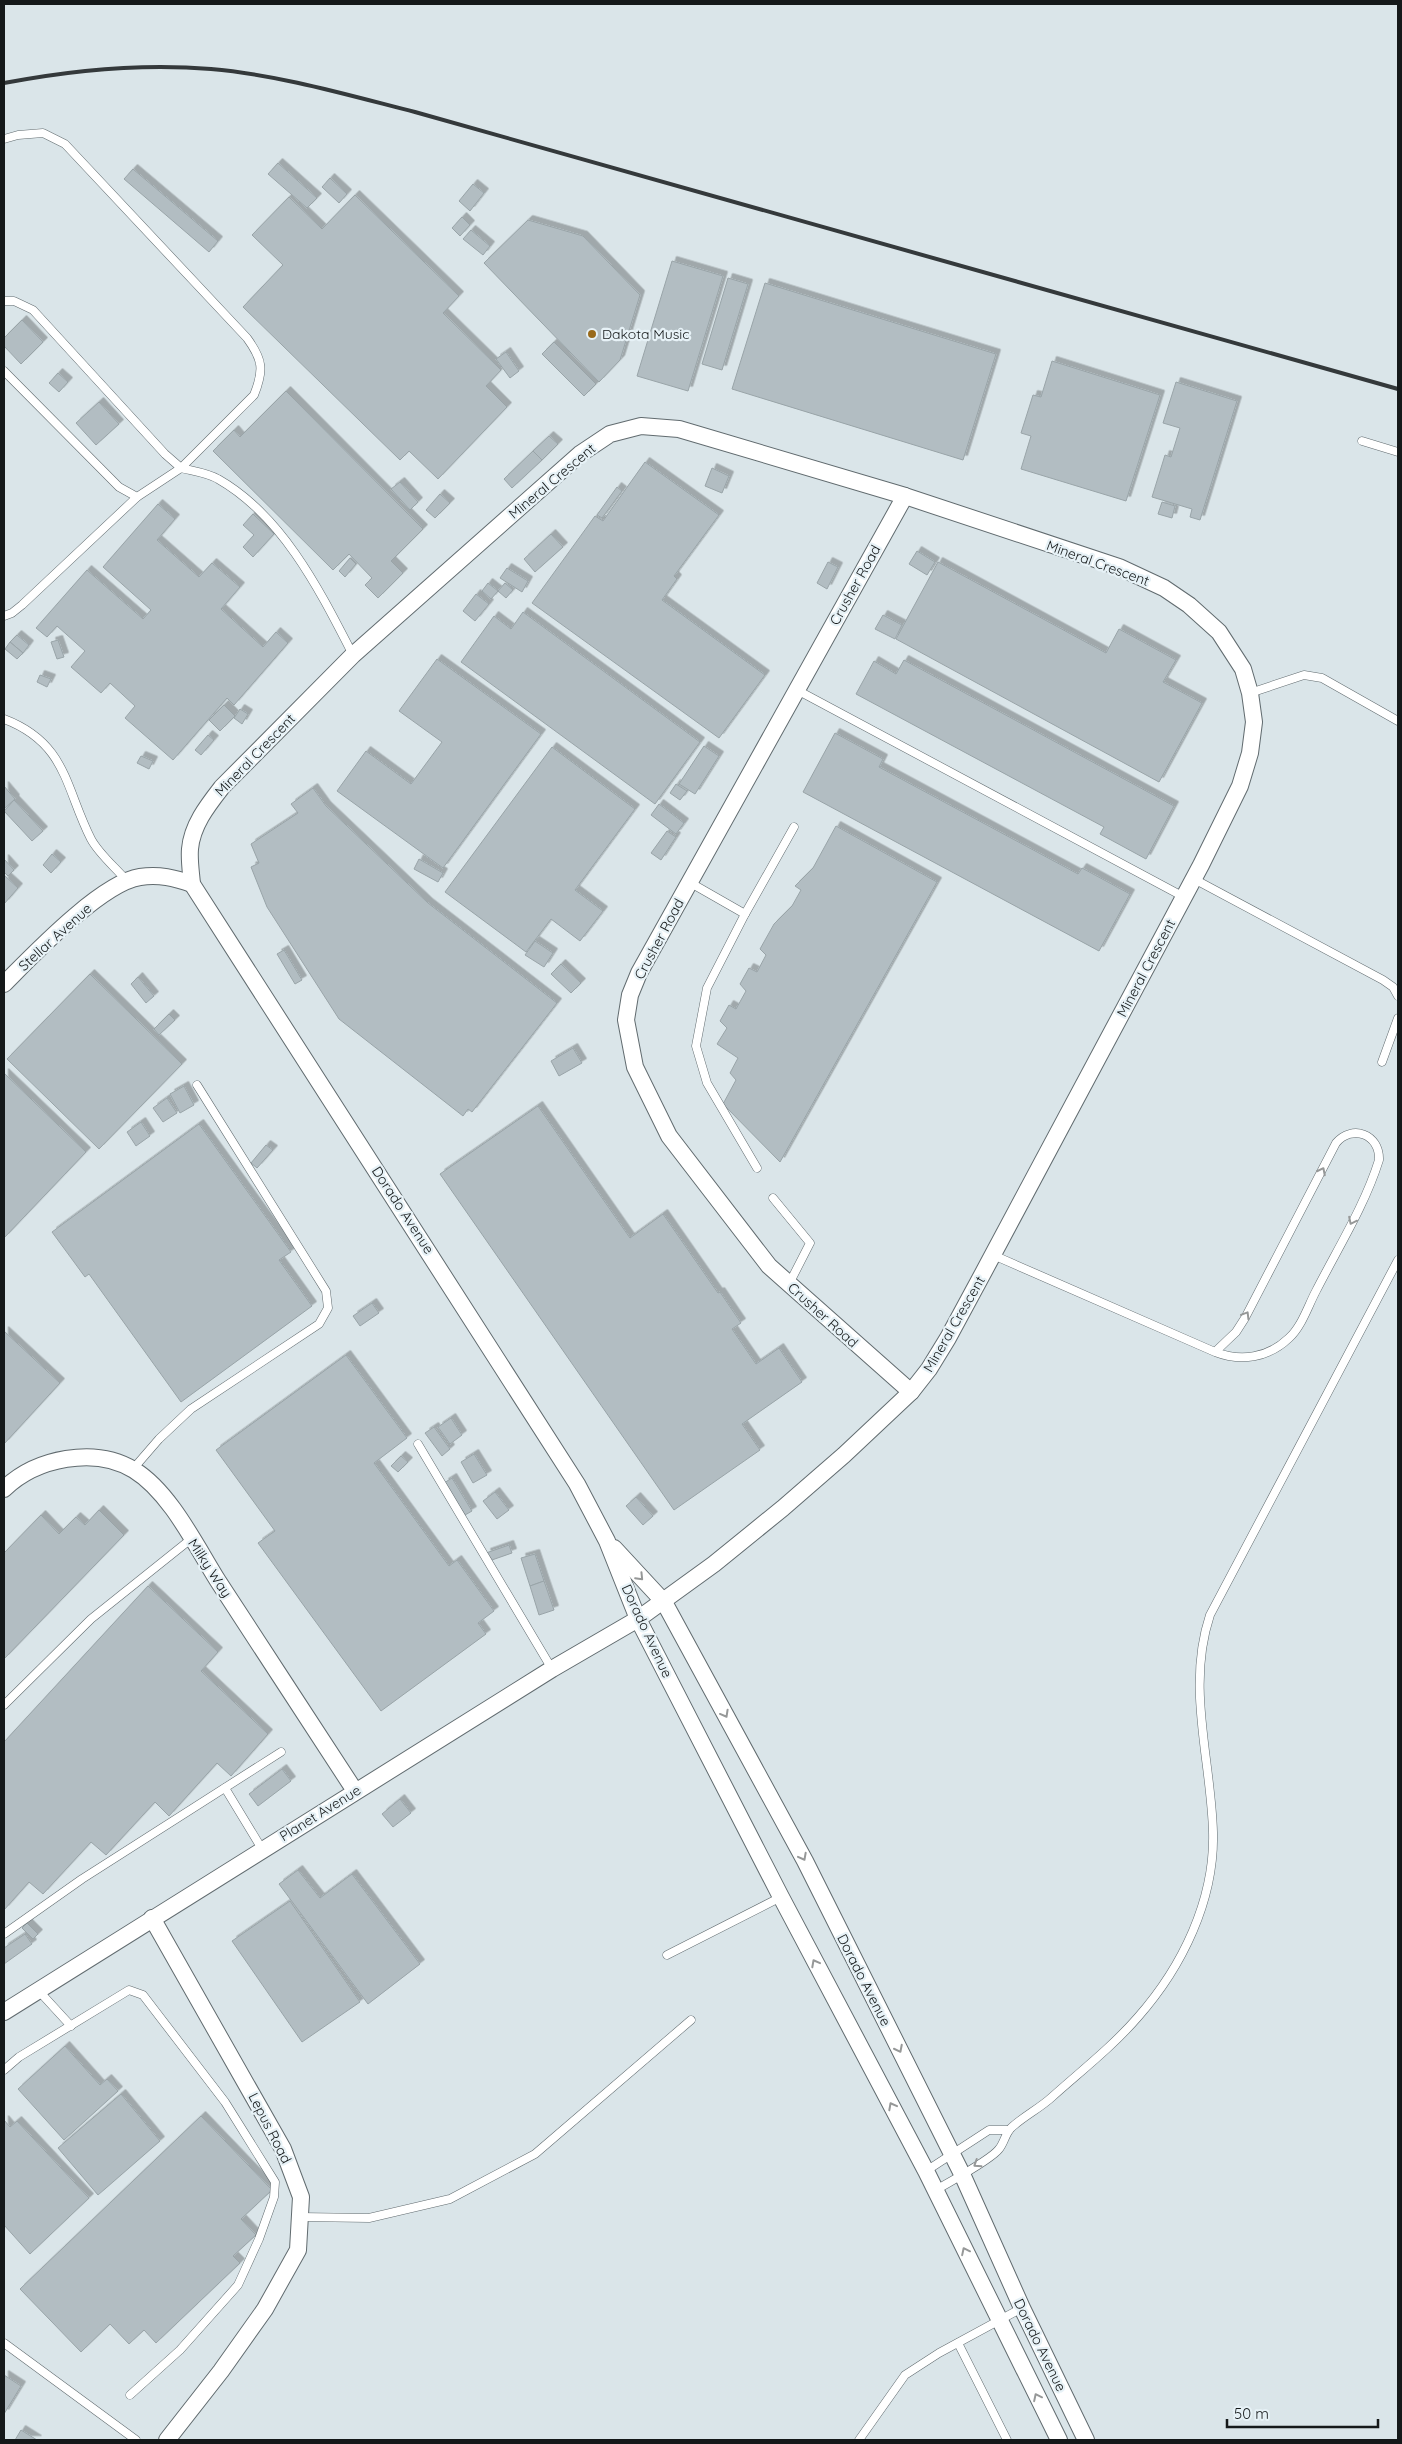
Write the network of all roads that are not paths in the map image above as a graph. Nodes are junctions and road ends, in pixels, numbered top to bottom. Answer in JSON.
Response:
{"nodes":[{"id":1,"x":4,"y":139,"type":"edge"},
{"id":2,"x":4,"y":301,"type":"edge"},
{"id":3,"x":4,"y":371,"type":"edge"},
{"id":4,"x":1362,"y":441,"type":"dead end"},
{"id":5,"x":1398,"y":452,"type":"edge"},
{"id":6,"x":181,"y":468,"type":"junction"},
{"id":7,"x":905,"y":496,"type":"junction"},
{"id":8,"x":137,"y":498,"type":"junction"},
{"id":9,"x":4,"y":616,"type":"edge"},
{"id":10,"x":353,"y":655,"type":"junction"},
{"id":11,"x":796,"y":690,"type":"junction"},
{"id":12,"x":1250,"y":692,"type":"junction"},
{"id":13,"x":4,"y":719,"type":"edge"},
{"id":14,"x":1398,"y":721,"type":"edge"},
{"id":15,"x":794,"y":827,"type":"dead end"},
{"id":16,"x":1194,"y":878,"type":"junction"},
{"id":17,"x":126,"y":880,"type":"junction"},
{"id":18,"x":689,"y":882,"type":"junction"},
{"id":19,"x":192,"y":884,"type":"junction"},
{"id":20,"x":1184,"y":897,"type":"junction"},
{"id":21,"x":745,"y":914,"type":"junction"},
{"id":22,"x":4,"y":984,"type":"edge"},
{"id":23,"x":1398,"y":996,"type":"edge"},
{"id":24,"x":1398,"y":1018,"type":"edge"},
{"id":25,"x":1382,"y":1062,"type":"dead end"},
{"id":26,"x":197,"y":1085,"type":"dead end"},
{"id":27,"x":757,"y":1168,"type":"dead end"},
{"id":28,"x":773,"y":1198,"type":"dead end"},
{"id":29,"x":994,"y":1254,"type":"junction"},
{"id":30,"x":1398,"y":1260,"type":"edge"},
{"id":31,"x":789,"y":1284,"type":"junction"},
{"id":32,"x":1215,"y":1352,"type":"junction"},
{"id":33,"x":911,"y":1392,"type":"junction"},
{"id":34,"x":418,"y":1444,"type":"dead end"},
{"id":35,"x":133,"y":1469,"type":"junction"},
{"id":36,"x":4,"y":1489,"type":"edge"},
{"id":37,"x":191,"y":1538,"type":"junction"},
{"id":38,"x":607,"y":1541,"type":"junction"},
{"id":39,"x":664,"y":1602,"type":"junction"},
{"id":40,"x":638,"y":1620,"type":"junction"},
{"id":41,"x":552,"y":1669,"type":"junction"},
{"id":42,"x":4,"y":1704,"type":"edge"},
{"id":43,"x":281,"y":1752,"type":"dead end"},
{"id":44,"x":225,"y":1788,"type":"junction"},
{"id":45,"x":355,"y":1792,"type":"junction"},
{"id":46,"x":262,"y":1849,"type":"junction"},
{"id":47,"x":780,"y":1897,"type":"junction"},
{"id":48,"x":152,"y":1918,"type":"junction"},
{"id":49,"x":4,"y":1934,"type":"edge"},
{"id":50,"x":667,"y":1955,"type":"dead end"},
{"id":51,"x":38,"y":1990,"type":"junction"},
{"id":52,"x":4,"y":2012,"type":"edge"},
{"id":53,"x":691,"y":2020,"type":"dead end"},
{"id":54,"x":71,"y":2026,"type":"junction"},
{"id":55,"x":4,"y":2070,"type":"edge"},
{"id":56,"x":1009,"y":2130,"type":"junction"},
{"id":57,"x":952,"y":2155,"type":"junction"},
{"id":58,"x":926,"y":2171,"type":"junction"},
{"id":59,"x":962,"y":2174,"type":"junction"},
{"id":60,"x":936,"y":2190,"type":"junction"},
{"id":61,"x":300,"y":2218,"type":"junction"},
{"id":62,"x":1022,"y":2308,"type":"junction"},
{"id":63,"x":1000,"y":2320,"type":"junction"},
{"id":64,"x":4,"y":2343,"type":"edge"},
{"id":65,"x":958,"y":2343,"type":"junction"},
{"id":66,"x":130,"y":2395,"type":"dead end"},
{"id":67,"x":136,"y":2440,"type":"edge"},
{"id":68,"x":167,"y":2440,"type":"edge"},
{"id":69,"x":859,"y":2440,"type":"edge"},
{"id":70,"x":1008,"y":2440,"type":"edge"},
{"id":71,"x":1059,"y":2440,"type":"edge"},
{"id":72,"x":1086,"y":2440,"type":"edge"}],
"edges":[{"from":1,"to":6,"type":"lane"},
{"from":2,"to":6,"type":"lane"},
{"from":3,"to":8,"type":"lane"},
{"from":4,"to":5,"type":"lane"},
{"from":6,"to":8,"type":"lane"},
{"from":6,"to":10,"type":"lane"},
{"from":7,"to":10,"type":"street","name":"Mineral Crescent"},
{"from":7,"to":11,"type":"street","name":"Crusher Road"},
{"from":7,"to":12,"type":"street","name":"Mineral Crescent"},
{"from":8,"to":9,"type":"lane"},
{"from":10,"to":19,"type":"street","name":"Mineral Crescent"},
{"from":11,"to":18,"type":"street","name":"Crusher Road"},
{"from":11,"to":20,"type":"lane"},
{"from":12,"to":14,"type":"lane"},
{"from":12,"to":16,"type":"street","name":"Mineral Crescent"},
{"from":13,"to":17,"type":"lane"},
{"from":15,"to":21,"type":"lane"},
{"from":16,"to":20,"type":"street","name":"Mineral Crescent"},
{"from":16,"to":23,"type":"lane"},
{"from":17,"to":19,"type":"street","name":"Stellar Avenue"},
{"from":17,"to":22,"type":"street","name":"Stellar Avenue"},
{"from":18,"to":21,"type":"lane"},
{"from":18,"to":31,"type":"street","name":"Crusher Road"},
{"from":19,"to":38,"type":"street","name":"Dorado Avenue"},
{"from":20,"to":29,"type":"street","name":"Mineral Crescent"},
{"from":21,"to":27,"type":"lane"},
{"from":24,"to":25,"type":"lane"},
{"from":26,"to":35,"type":"lane"},
{"from":28,"to":31,"type":"lane"},
{"from":29,"to":32,"type":"lane"},
{"from":29,"to":33,"type":"street","name":"Mineral Crescent"},
{"from":30,"to":56,"type":"lane"},
{"from":31,"to":33,"type":"street","name":"Crusher Road"},
{"from":32,"to":32,"type":"lane","one_way":true},
{"from":33,"to":39,"type":"street","name":"Mineral Crescent"},
{"from":34,"to":41,"type":"lane"},
{"from":35,"to":36,"type":"street","name":"Milky Way"},
{"from":35,"to":37,"type":"street","name":"Milky Way"},
{"from":37,"to":42,"type":"lane"},
{"from":37,"to":45,"type":"street","name":"Milky Way"},
{"from":38,"to":39,"type":"street","name":"Dorado Avenue","one_way":true},
{"from":38,"to":40,"type":"street","name":"Dorado Avenue"},
{"from":39,"to":40,"type":"street","name":"Mineral Crescent"},
{"from":39,"to":57,"type":"street","name":"Dorado Avenue","one_way":true},
{"from":40,"to":41,"type":"street","name":"Planet Avenue"},
{"from":40,"to":47,"type":"street","name":"Dorado Avenue"},
{"from":41,"to":45,"type":"street","name":"Planet Avenue"},
{"from":43,"to":44,"type":"lane"},
{"from":44,"to":46,"type":"lane"},
{"from":44,"to":49,"type":"lane"},
{"from":45,"to":46,"type":"street","name":"Planet Avenue"},
{"from":46,"to":48,"type":"street","name":"Planet Avenue"},
{"from":47,"to":50,"type":"lane"},
{"from":58,"to":47,"type":"street","name":"Dorado Avenue","one_way":true},
{"from":48,"to":51,"type":"street","name":"Planet Avenue"},
{"from":48,"to":61,"type":"street","name":"Lepus Road"},
{"from":51,"to":52,"type":"street","name":"Planet Avenue"},
{"from":51,"to":54,"type":"lane"},
{"from":53,"to":61,"type":"lane"},
{"from":54,"to":55,"type":"lane"},
{"from":54,"to":66,"type":"lane"},
{"from":56,"to":57,"type":"lane"},
{"from":56,"to":59,"type":"lane","one_way":true},
{"from":57,"to":58,"type":"lane"},
{"from":57,"to":59,"type":"street","name":"Dorado Avenue"},
{"from":58,"to":60,"type":"street","name":"Dorado Avenue"},
{"from":59,"to":60,"type":"lane"},
{"from":59,"to":62,"type":"street","name":"Dorado Avenue"},
{"from":63,"to":60,"type":"street","name":"Dorado Avenue","one_way":true},
{"from":61,"to":68,"type":"street","name":"Lepus Road"},
{"from":62,"to":63,"type":"lane"},
{"from":62,"to":72,"type":"street","name":"Dorado Avenue"},
{"from":63,"to":65,"type":"lane"},
{"from":71,"to":63,"type":"street","name":"Dorado Avenue","one_way":true},
{"from":64,"to":67,"type":"lane"},
{"from":65,"to":69,"type":"lane"},
{"from":65,"to":70,"type":"lane"}]}
